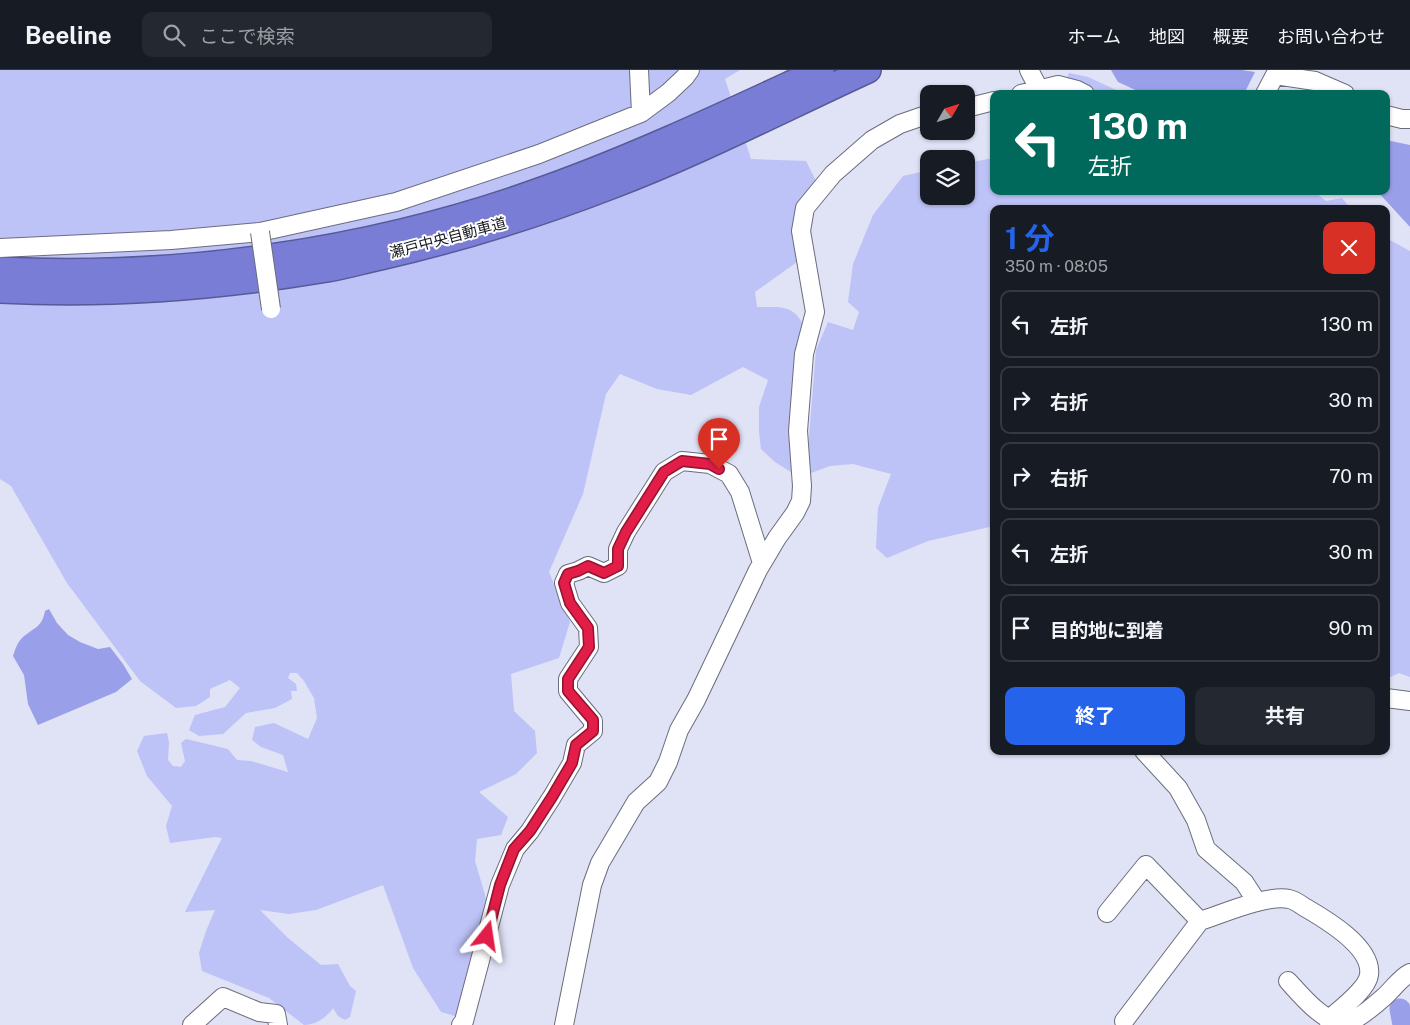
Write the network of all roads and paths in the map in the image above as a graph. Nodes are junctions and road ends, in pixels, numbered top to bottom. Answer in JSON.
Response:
{"nodes":[{"id":1,"x":639,"y":70,"type":"edge"},
{"id":2,"x":690,"y":70,"type":"edge"},
{"id":3,"x":821,"y":70,"type":"edge"},
{"id":4,"x":868,"y":70,"type":"edge"},
{"id":5,"x":1029,"y":70,"type":"edge"},
{"id":6,"x":1039,"y":89,"type":"junction"},
{"id":7,"x":1035,"y":90,"type":"edge"},
{"id":8,"x":1077,"y":90,"type":"edge"},
{"id":9,"x":1267,"y":90,"type":"edge"},
{"id":10,"x":1336,"y":90,"type":"edge"},
{"id":11,"x":990,"y":102,"type":"edge"},
{"id":12,"x":975,"y":106,"type":"edge"},
{"id":13,"x":640,"y":113,"type":"junction"},
{"id":14,"x":920,"y":117,"type":"edge"},
{"id":15,"x":1390,"y":117,"type":"edge"},
{"id":16,"x":1410,"y":120,"type":"edge"},
{"id":17,"x":690,"y":142,"type":"junction"},
{"id":18,"x":260,"y":232,"type":"junction"},
{"id":19,"x":0,"y":248,"type":"edge"},
{"id":20,"x":0,"y":270,"type":"edge"},
{"id":21,"x":0,"y":290,"type":"edge"},
{"id":22,"x":271,"y":309,"type":"dead end"},
{"id":23,"x":762,"y":563,"type":"junction"},
{"id":24,"x":1390,"y":698,"type":"edge"},
{"id":25,"x":1410,"y":700,"type":"edge"},
{"id":26,"x":1148,"y":755,"type":"edge"},
{"id":27,"x":1257,"y":902,"type":"junction"},
{"id":28,"x":1107,"y":914,"type":"dead end"},
{"id":29,"x":1200,"y":921,"type":"junction"},
{"id":30,"x":1410,"y":973,"type":"edge"},
{"id":31,"x":1288,"y":981,"type":"dead end"},
{"id":32,"x":1328,"y":1020,"type":"junction"},
{"id":33,"x":1124,"y":1022,"type":"dead end"},
{"id":34,"x":197,"y":1023,"type":"edge"},
{"id":35,"x":278,"y":1025,"type":"edge"},
{"id":36,"x":461,"y":1025,"type":"edge"},
{"id":37,"x":564,"y":1025,"type":"edge"}],
"edges":[{"from":1,"to":13,"type":"street"},
{"from":2,"to":13,"type":"street"},
{"from":3,"to":17,"type":"highway","name":"瀬戸中央自動車道"},
{"from":4,"to":17,"type":"highway","name":"瀬戸中央自動車道"},
{"from":5,"to":6,"type":"street"},
{"from":6,"to":7,"type":"street"},
{"from":6,"to":8,"type":"street"},
{"from":9,"to":10,"type":"street"},
{"from":11,"to":12,"type":"street"},
{"from":13,"to":18,"type":"street"},
{"from":14,"to":23,"type":"street"},
{"from":15,"to":16,"type":"street"},
{"from":17,"to":20,"type":"highway","name":"瀬戸中央自動車道"},
{"from":17,"to":21,"type":"highway","name":"瀬戸中央自動車道"},
{"from":18,"to":19,"type":"street"},
{"from":18,"to":22,"type":"street","bridge":true},
{"from":23,"to":36,"type":"street"},
{"from":23,"to":37,"type":"street"},
{"from":24,"to":25,"type":"street"},
{"from":26,"to":27,"type":"street"},
{"from":27,"to":29,"type":"street"},
{"from":27,"to":32,"type":"street"},
{"from":28,"to":29,"type":"street"},
{"from":29,"to":33,"type":"street"},
{"from":30,"to":32,"type":"street"},
{"from":31,"to":32,"type":"street"},
{"from":34,"to":35,"type":"street"}]}
